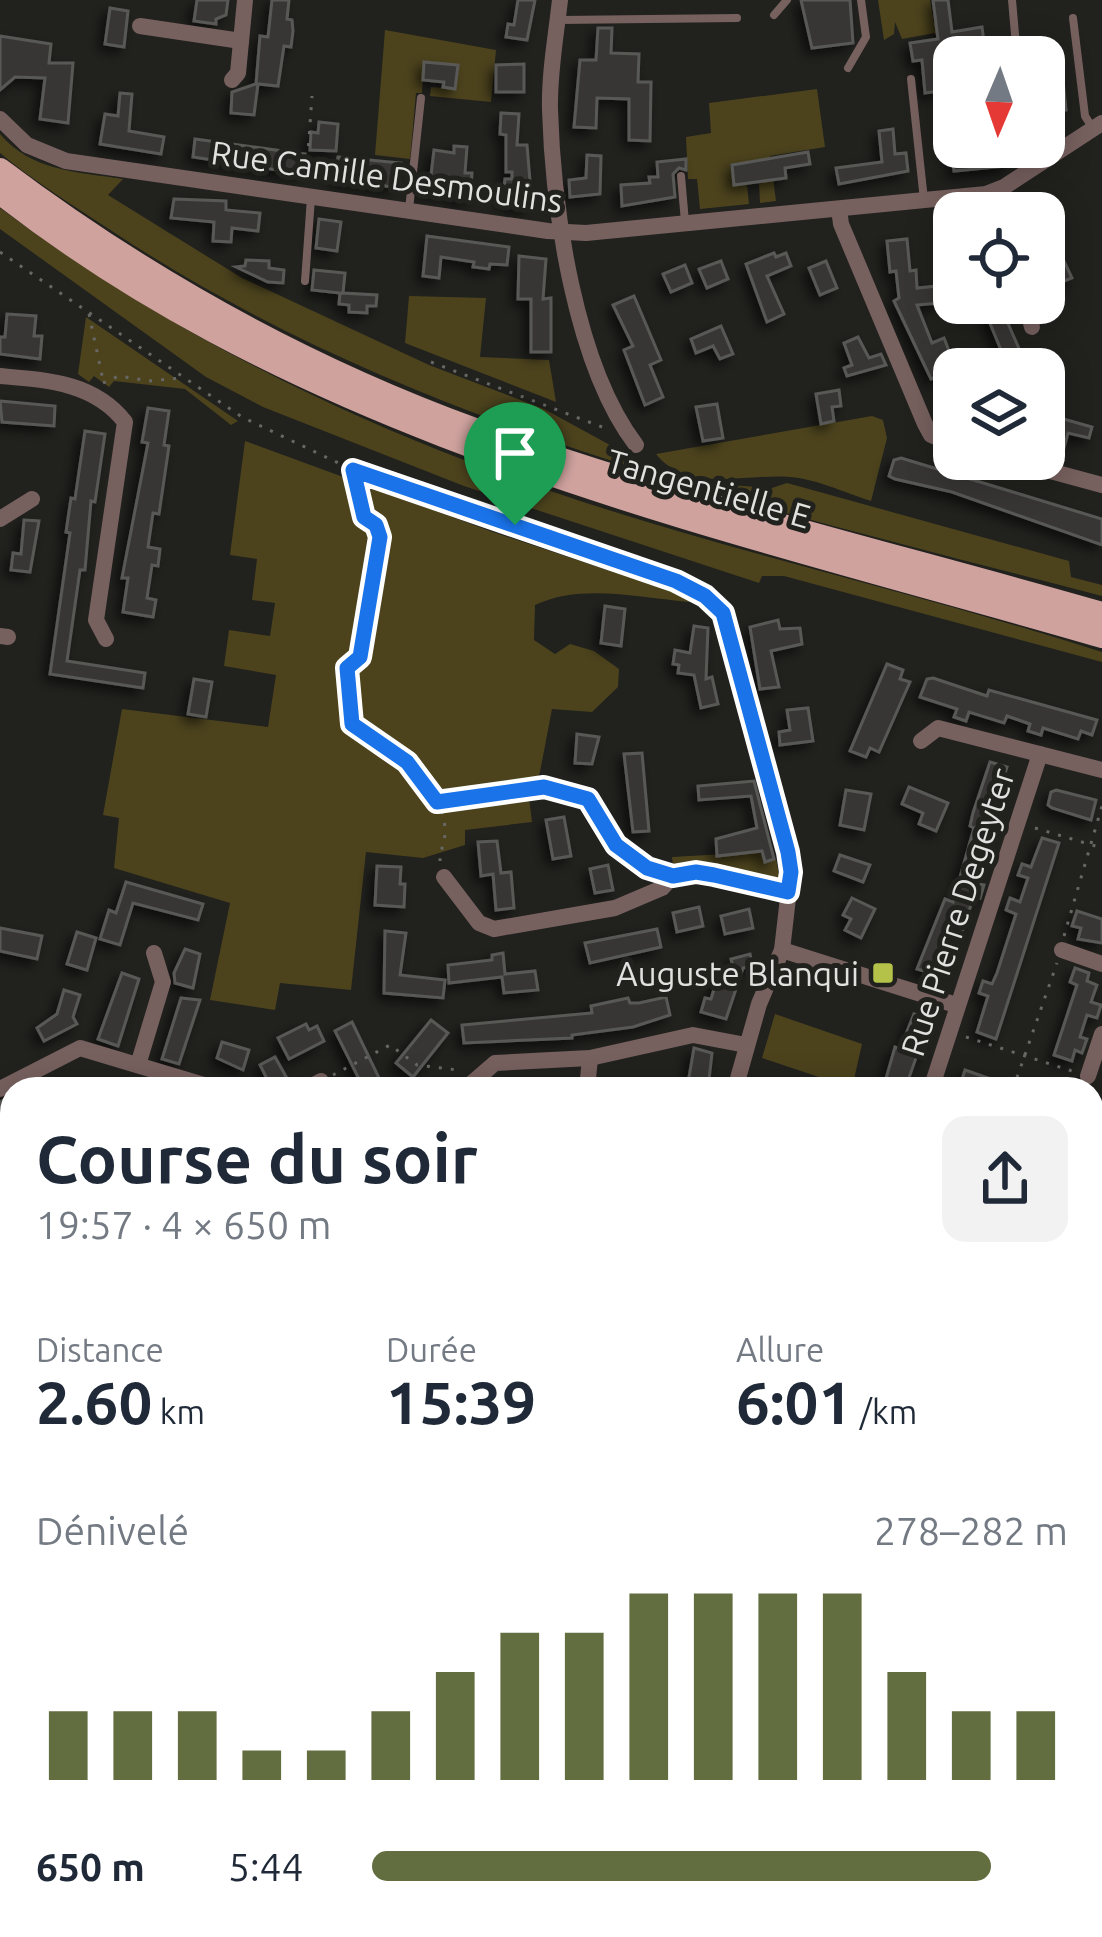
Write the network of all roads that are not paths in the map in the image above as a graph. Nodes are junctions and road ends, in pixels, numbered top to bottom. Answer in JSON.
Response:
{"nodes":[{"id":1,"x":245,"y":0,"type":"edge"},
{"id":2,"x":560,"y":0,"type":"edge"},
{"id":3,"x":787,"y":0,"type":"edge"},
{"id":4,"x":861,"y":0,"type":"edge"},
{"id":5,"x":1012,"y":0,"type":"edge"},
{"id":6,"x":774,"y":15,"type":"dead end"},
{"id":7,"x":737,"y":18,"type":"dead end"},
{"id":8,"x":1072,"y":18,"type":"dead end"},
{"id":9,"x":558,"y":20,"type":"junction"},
{"id":10,"x":140,"y":26,"type":"dead end"},
{"id":11,"x":1015,"y":36,"type":"edge"},
{"id":12,"x":241,"y":40,"type":"junction"},
{"id":13,"x":848,"y":68,"type":"dead end"},
{"id":14,"x":911,"y":79,"type":"dead end"},
{"id":15,"x":232,"y":80,"type":"dead end"},
{"id":16,"x":421,"y":98,"type":"dead end"},
{"id":17,"x":0,"y":119,"type":"edge"},
{"id":18,"x":1098,"y":126,"type":"edge"},
{"id":19,"x":1034,"y":169,"type":"joint"},
{"id":20,"x":0,"y":170,"type":"edge"},
{"id":21,"x":681,"y":176,"type":"dead end"},
{"id":22,"x":996,"y":191,"type":"joint"},
{"id":23,"x":0,"y":192,"type":"edge"},
{"id":24,"x":308,"y":193,"type":"junction"},
{"id":25,"x":924,"y":201,"type":"junction"},
{"id":26,"x":839,"y":209,"type":"junction"},
{"id":27,"x":409,"y":210,"type":"junction"},
{"id":28,"x":686,"y":224,"type":"junction"},
{"id":29,"x":563,"y":232,"type":"junction"},
{"id":30,"x":305,"y":281,"type":"dead end"},
{"id":31,"x":1031,"y":324,"type":"edge"},
{"id":32,"x":1032,"y":327,"type":"dead end"},
{"id":33,"x":0,"y":376,"type":"edge"},
{"id":34,"x":933,"y":436,"type":"edge"},
{"id":35,"x":636,"y":445,"type":"dead end"},
{"id":36,"x":1065,"y":475,"type":"edge"},
{"id":37,"x":1102,"y":485,"type":"edge"},
{"id":38,"x":32,"y":499,"type":"dead end"},
{"id":39,"x":0,"y":518,"type":"edge"},
{"id":40,"x":715,"y":603,"type":"road end"},
{"id":41,"x":1102,"y":613,"type":"edge"},
{"id":42,"x":1102,"y":636,"type":"edge"},
{"id":43,"x":106,"y":638,"type":"dead end"},
{"id":44,"x":922,"y":741,"type":"dead end"},
{"id":45,"x":1040,"y":754,"type":"junction"},
{"id":46,"x":1102,"y":770,"type":"edge"},
{"id":47,"x":588,"y":799,"type":"road end"},
{"id":48,"x":673,"y":876,"type":"junction"},
{"id":49,"x":444,"y":877,"type":"dead end"},
{"id":50,"x":788,"y":892,"type":"junction"},
{"id":51,"x":782,"y":950,"type":"junction"},
{"id":52,"x":1062,"y":950,"type":"road end"},
{"id":53,"x":154,"y":953,"type":"dead end"},
{"id":54,"x":1102,"y":964,"type":"edge"},
{"id":55,"x":956,"y":1006,"type":"junction"},
{"id":56,"x":1102,"y":1034,"type":"edge"},
{"id":57,"x":746,"y":1046,"type":"junction"},
{"id":58,"x":590,"y":1058,"type":"junction"},
{"id":59,"x":138,"y":1065,"type":"junction"},
{"id":60,"x":1088,"y":1076,"type":"road end"},
{"id":61,"x":23,"y":1077,"type":"edge"},
{"id":62,"x":178,"y":1077,"type":"edge"},
{"id":63,"x":479,"y":1077,"type":"edge"},
{"id":64,"x":588,"y":1077,"type":"edge"},
{"id":65,"x":739,"y":1077,"type":"edge"},
{"id":66,"x":935,"y":1077,"type":"edge"}],
"edges":[{"from":1,"to":12,"type":"street"},
{"from":2,"to":9,"type":"street"},
{"from":3,"to":6,"type":"lane"},
{"from":4,"to":13,"type":"lane"},
{"from":5,"to":11,"type":"lane"},
{"from":7,"to":9,"type":"lane"},
{"from":8,"to":18,"type":"lane"},
{"from":9,"to":29,"type":"street"},
{"from":10,"to":12,"type":"street"},
{"from":12,"to":15,"type":"street"},
{"from":14,"to":25,"type":"lane"},
{"from":16,"to":27,"type":"lane"},
{"from":17,"to":24,"type":"street","name":"Rue Camille Desmoulins"},
{"from":18,"to":19,"type":"street","name":"Rue Camille Desmoulins"},
{"from":19,"to":22,"type":"street","name":"Rue Camille Desmoulins"},
{"from":20,"to":41,"type":"main road","name":"Tangentielle E"},
{"from":21,"to":28,"type":"lane"},
{"from":22,"to":25,"type":"street","name":"Rue Camille Desmoulins"},
{"from":23,"to":42,"type":"main road","name":"Tangentielle E"},
{"from":24,"to":27,"type":"street","name":"Rue Camille Desmoulins"},
{"from":24,"to":30,"type":"lane"},
{"from":25,"to":26,"type":"street","name":"Rue Camille Desmoulins"},
{"from":26,"to":28,"type":"street","name":"Rue Camille Desmoulins"},
{"from":26,"to":34,"type":"street"},
{"from":27,"to":29,"type":"street","name":"Rue Camille Desmoulins"},
{"from":28,"to":29,"type":"street","name":"Rue Camille Desmoulins"},
{"from":29,"to":35,"type":"street"},
{"from":31,"to":32,"type":"street"},
{"from":33,"to":43,"type":"street"},
{"from":36,"to":37,"type":"street"},
{"from":38,"to":39,"type":"street"},
{"from":40,"to":50,"type":"street"},
{"from":44,"to":45,"type":"street"},
{"from":45,"to":46,"type":"street"},
{"from":45,"to":55,"type":"street","name":"Rue Pierre Degeyter"},
{"from":47,"to":48,"type":"street"},
{"from":48,"to":49,"type":"street"},
{"from":48,"to":50,"type":"street"},
{"from":50,"to":51,"type":"street"},
{"from":51,"to":55,"type":"street"},
{"from":51,"to":57,"type":"street"},
{"from":52,"to":54,"type":"street"},
{"from":53,"to":59,"type":"street"},
{"from":55,"to":66,"type":"street","name":"Rue Pierre Degeyter"},
{"from":56,"to":60,"type":"street"},
{"from":57,"to":58,"type":"street"},
{"from":57,"to":65,"type":"street"},
{"from":58,"to":63,"type":"street"},
{"from":58,"to":64,"type":"street"},
{"from":59,"to":61,"type":"street"},
{"from":59,"to":62,"type":"street"}]}
